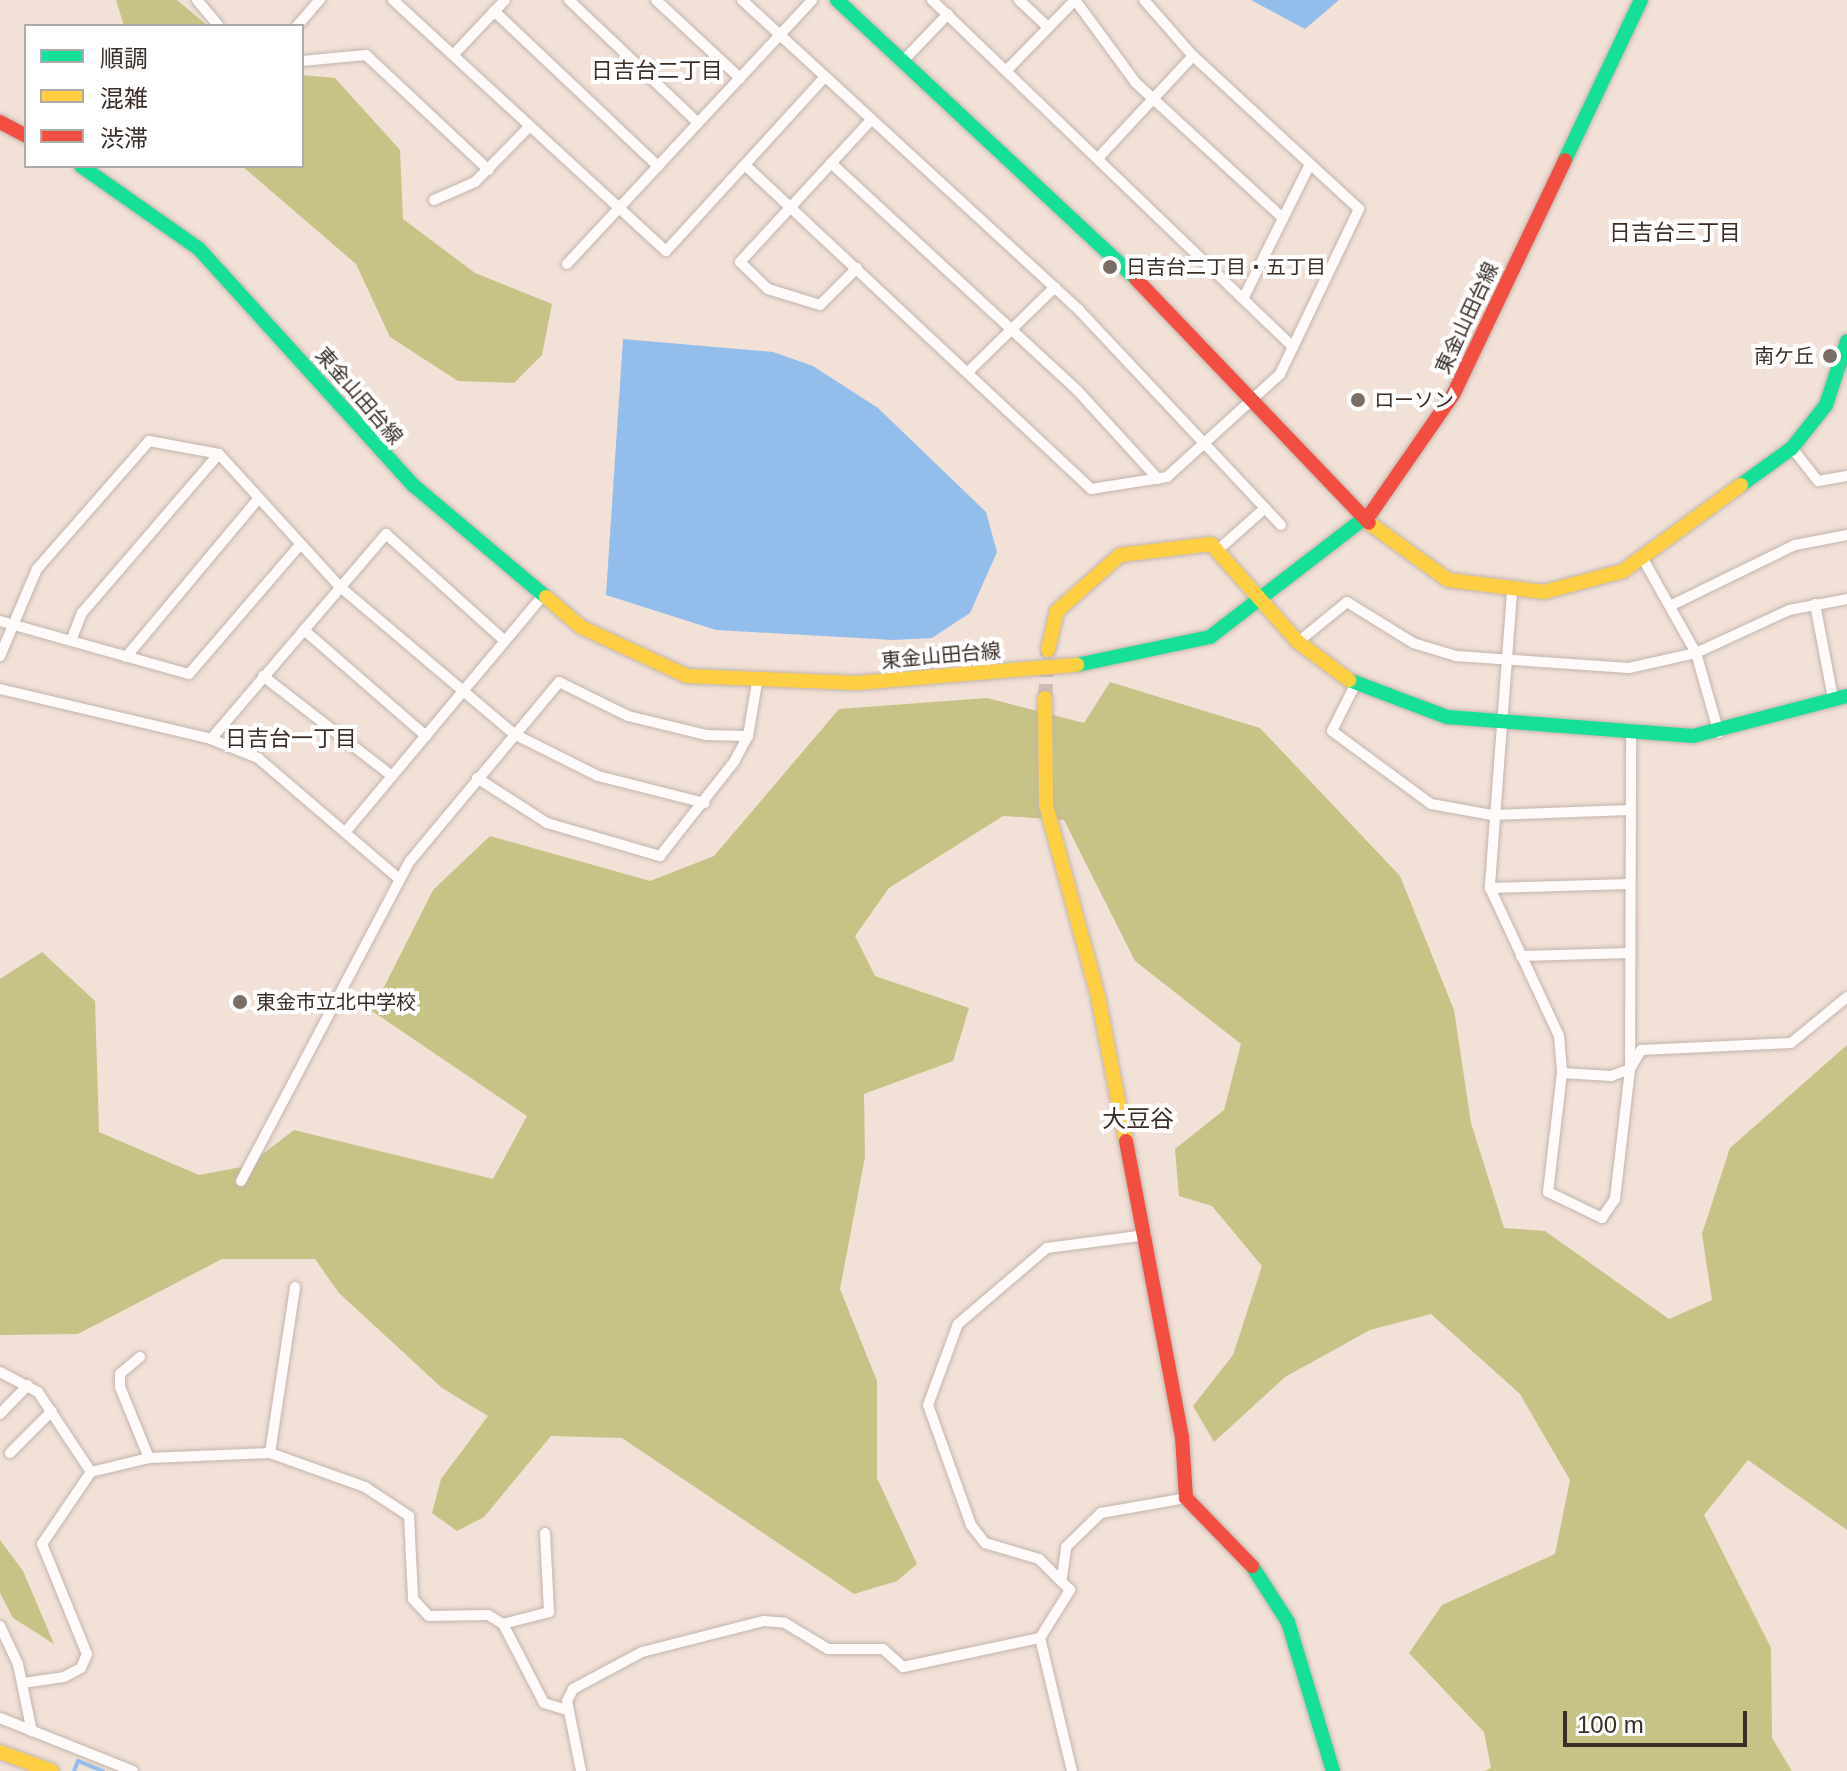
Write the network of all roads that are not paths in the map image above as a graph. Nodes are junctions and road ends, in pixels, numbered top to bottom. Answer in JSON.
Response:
{"nodes":[{"id":1,"x":197,"y":0,"type":"edge"},
{"id":2,"x":320,"y":0,"type":"edge"},
{"id":3,"x":393,"y":0,"type":"edge"},
{"id":4,"x":505,"y":0,"type":"edge"},
{"id":5,"x":569,"y":0,"type":"edge"},
{"id":6,"x":656,"y":0,"type":"edge"},
{"id":7,"x":742,"y":0,"type":"edge"},
{"id":8,"x":812,"y":0,"type":"edge"},
{"id":9,"x":837,"y":0,"type":"edge"},
{"id":10,"x":932,"y":0,"type":"edge"},
{"id":11,"x":1019,"y":0,"type":"edge"},
{"id":12,"x":1075,"y":0,"type":"edge"},
{"id":13,"x":1144,"y":0,"type":"edge"},
{"id":14,"x":1641,"y":0,"type":"edge"},
{"id":15,"x":406,"y":4,"type":"edge"},
{"id":16,"x":494,"y":11,"type":"junction"},
{"id":17,"x":948,"y":14,"type":"junction"},
{"id":18,"x":217,"y":24,"type":"edge"},
{"id":19,"x":299,"y":24,"type":"edge"},
{"id":20,"x":1048,"y":27,"type":"junction"},
{"id":21,"x":779,"y":35,"type":"junction"},
{"id":22,"x":454,"y":54,"type":"junction"},
{"id":23,"x":1193,"y":56,"type":"junction"},
{"id":24,"x":304,"y":61,"type":"edge"},
{"id":25,"x":903,"y":61,"type":"junction"},
{"id":26,"x":1007,"y":70,"type":"junction"},
{"id":27,"x":825,"y":77,"type":"junction"},
{"id":28,"x":740,"y":78,"type":"junction"},
{"id":29,"x":1153,"y":100,"type":"junction"},
{"id":30,"x":871,"y":120,"type":"junction"},
{"id":31,"x":0,"y":122,"type":"edge"},
{"id":32,"x":698,"y":123,"type":"junction"},
{"id":33,"x":530,"y":126,"type":"junction"},
{"id":34,"x":24,"y":135,"type":"edge"},
{"id":35,"x":1100,"y":156,"type":"junction"},
{"id":36,"x":831,"y":163,"type":"junction"},
{"id":37,"x":1310,"y":164,"type":"junction"},
{"id":38,"x":745,"y":165,"type":"junction"},
{"id":39,"x":658,"y":166,"type":"junction"},
{"id":40,"x":84,"y":168,"type":"edge"},
{"id":41,"x":489,"y":170,"type":"junction"},
{"id":42,"x":434,"y":200,"type":"dead end"},
{"id":43,"x":790,"y":207,"type":"junction"},
{"id":44,"x":619,"y":208,"type":"junction"},
{"id":45,"x":1283,"y":218,"type":"junction"},
{"id":46,"x":567,"y":264,"type":"dead end"},
{"id":47,"x":857,"y":268,"type":"junction"},
{"id":48,"x":1055,"y":287,"type":"junction"},
{"id":49,"x":1245,"y":295,"type":"junction"},
{"id":50,"x":1011,"y":329,"type":"junction"},
{"id":51,"x":1847,"y":341,"type":"edge"},
{"id":52,"x":1293,"y":347,"type":"junction"},
{"id":53,"x":970,"y":370,"type":"junction"},
{"id":54,"x":1254,"y":399,"type":"junction"},
{"id":55,"x":1207,"y":443,"type":"junction"},
{"id":56,"x":1792,"y":448,"type":"junction"},
{"id":57,"x":219,"y":454,"type":"junction"},
{"id":58,"x":1847,"y":476,"type":"edge"},
{"id":59,"x":1158,"y":479,"type":"junction"},
{"id":60,"x":258,"y":499,"type":"junction"},
{"id":61,"x":1265,"y":508,"type":"junction"},
{"id":62,"x":1366,"y":521,"type":"junction"},
{"id":63,"x":1281,"y":525,"type":"dead end"},
{"id":64,"x":1847,"y":535,"type":"edge"},
{"id":65,"x":300,"y":545,"type":"junction"},
{"id":66,"x":1218,"y":550,"type":"junction"},
{"id":67,"x":1643,"y":559,"type":"junction"},
{"id":68,"x":339,"y":586,"type":"junction"},
{"id":69,"x":1512,"y":592,"type":"junction"},
{"id":70,"x":543,"y":596,"type":"junction"},
{"id":71,"x":1847,"y":599,"type":"edge"},
{"id":72,"x":1261,"y":604,"type":"junction"},
{"id":73,"x":1674,"y":604,"type":"junction"},
{"id":74,"x":1815,"y":604,"type":"junction"},
{"id":75,"x":5,"y":622,"type":"edge"},
{"id":76,"x":304,"y":630,"type":"junction"},
{"id":77,"x":71,"y":641,"type":"junction"},
{"id":78,"x":505,"y":641,"type":"junction"},
{"id":79,"x":1298,"y":642,"type":"junction"},
{"id":80,"x":1048,"y":650,"type":"tunnel mouth"},
{"id":81,"x":1696,"y":653,"type":"junction"},
{"id":82,"x":0,"y":656,"type":"edge"},
{"id":83,"x":126,"y":657,"type":"junction"},
{"id":84,"x":1504,"y":661,"type":"junction"},
{"id":85,"x":263,"y":676,"type":"junction"},
{"id":86,"x":757,"y":683,"type":"junction"},
{"id":87,"x":1355,"y":685,"type":"junction"},
{"id":88,"x":0,"y":689,"type":"edge"},
{"id":89,"x":464,"y":691,"type":"junction"},
{"id":90,"x":1840,"y":697,"type":"edge"},
{"id":91,"x":1045,"y":698,"type":"tunnel mouth"},
{"id":92,"x":1499,"y":721,"type":"junction"},
{"id":93,"x":1631,"y":733,"type":"junction"},
{"id":94,"x":1719,"y":733,"type":"junction"},
{"id":95,"x":514,"y":734,"type":"junction"},
{"id":96,"x":426,"y":736,"type":"junction"},
{"id":97,"x":748,"y":736,"type":"junction"},
{"id":98,"x":211,"y":739,"type":"junction"},
{"id":99,"x":392,"y":776,"type":"junction"},
{"id":100,"x":477,"y":778,"type":"junction"},
{"id":101,"x":705,"y":803,"type":"junction"},
{"id":102,"x":1630,"y":810,"type":"junction"},
{"id":103,"x":1492,"y":815,"type":"junction"},
{"id":104,"x":347,"y":830,"type":"junction"},
{"id":105,"x":399,"y":879,"type":"junction"},
{"id":106,"x":1629,"y":884,"type":"junction"},
{"id":107,"x":1490,"y":888,"type":"junction"},
{"id":108,"x":1630,"y":953,"type":"junction"},
{"id":109,"x":1521,"y":956,"type":"junction"},
{"id":110,"x":1847,"y":997,"type":"edge"},
{"id":111,"x":1630,"y":1069,"type":"junction"},
{"id":112,"x":1562,"y":1073,"type":"junction"},
{"id":113,"x":241,"y":1181,"type":"dead end"},
{"id":114,"x":1146,"y":1235,"type":"junction"},
{"id":115,"x":295,"y":1287,"type":"dead end"},
{"id":116,"x":140,"y":1357,"type":"dead end"},
{"id":117,"x":0,"y":1372,"type":"edge"},
{"id":118,"x":28,"y":1385,"type":"junction"},
{"id":119,"x":52,"y":1411,"type":"junction"},
{"id":120,"x":0,"y":1414,"type":"edge"},
{"id":121,"x":10,"y":1453,"type":"dead end"},
{"id":122,"x":270,"y":1453,"type":"junction"},
{"id":123,"x":149,"y":1458,"type":"junction"},
{"id":124,"x":91,"y":1472,"type":"junction"},
{"id":125,"x":1186,"y":1498,"type":"junction"},
{"id":126,"x":545,"y":1533,"type":"dead end"},
{"id":127,"x":1062,"y":1577,"type":"junction"},
{"id":128,"x":503,"y":1624,"type":"junction"},
{"id":129,"x":0,"y":1626,"type":"edge"},
{"id":130,"x":1040,"y":1638,"type":"junction"},
{"id":131,"x":23,"y":1683,"type":"junction"},
{"id":132,"x":567,"y":1710,"type":"junction"},
{"id":133,"x":0,"y":1718,"type":"edge"},
{"id":134,"x":32,"y":1732,"type":"junction"},
{"id":135,"x":0,"y":1752,"type":"edge"},
{"id":136,"x":52,"y":1771,"type":"edge"},
{"id":137,"x":133,"y":1771,"type":"edge"},
{"id":138,"x":581,"y":1771,"type":"edge"},
{"id":139,"x":1072,"y":1771,"type":"edge"},
{"id":140,"x":1333,"y":1771,"type":"edge"}],
"edges":[{"from":1,"to":18,"type":"street"},
{"from":2,"to":19,"type":"street"},
{"from":3,"to":15,"type":"street"},
{"from":4,"to":16,"type":"street"},
{"from":5,"to":32,"type":"street"},
{"from":6,"to":28,"type":"street"},
{"from":7,"to":21,"type":"street"},
{"from":8,"to":21,"type":"street"},
{"from":9,"to":25,"type":"main road"},
{"from":10,"to":17,"type":"street"},
{"from":11,"to":20,"type":"street"},
{"from":12,"to":20,"type":"street"},
{"from":12,"to":29,"type":"street"},
{"from":13,"to":23,"type":"street"},
{"from":14,"to":62,"type":"main road","name":"東金山田台線"},
{"from":15,"to":22,"type":"street"},
{"from":16,"to":22,"type":"street"},
{"from":16,"to":39,"type":"street"},
{"from":17,"to":25,"type":"street"},
{"from":17,"to":26,"type":"street"},
{"from":20,"to":26,"type":"street"},
{"from":21,"to":27,"type":"street"},
{"from":21,"to":28,"type":"street"},
{"from":22,"to":33,"type":"street"},
{"from":23,"to":29,"type":"street"},
{"from":23,"to":37,"type":"street"},
{"from":24,"to":41,"type":"street"},
{"from":25,"to":54,"type":"main road"},
{"from":26,"to":35,"type":"street"},
{"from":27,"to":30,"type":"street"},
{"from":27,"to":38,"type":"street"},
{"from":28,"to":32,"type":"street"},
{"from":29,"to":35,"type":"street"},
{"from":29,"to":45,"type":"street"},
{"from":30,"to":36,"type":"street"},
{"from":30,"to":48,"type":"street"},
{"from":31,"to":34,"type":"main road"},
{"from":32,"to":39,"type":"street"},
{"from":33,"to":41,"type":"street"},
{"from":33,"to":44,"type":"street"},
{"from":35,"to":49,"type":"street"},
{"from":36,"to":43,"type":"street"},
{"from":36,"to":50,"type":"street"},
{"from":37,"to":45,"type":"street"},
{"from":37,"to":52,"type":"street"},
{"from":38,"to":43,"type":"street"},
{"from":38,"to":44,"type":"street"},
{"from":39,"to":44,"type":"street"},
{"from":40,"to":70,"type":"main road","name":"東金山田台線"},
{"from":41,"to":42,"type":"street"},
{"from":43,"to":47,"type":"street"},
{"from":43,"to":47,"type":"street"},
{"from":44,"to":46,"type":"street"},
{"from":45,"to":49,"type":"street"},
{"from":47,"to":53,"type":"street"},
{"from":48,"to":50,"type":"street"},
{"from":48,"to":55,"type":"street"},
{"from":49,"to":52,"type":"street"},
{"from":50,"to":53,"type":"street"},
{"from":50,"to":59,"type":"street"},
{"from":51,"to":56,"type":"main road"},
{"from":52,"to":54,"type":"street"},
{"from":53,"to":59,"type":"street"},
{"from":54,"to":55,"type":"street"},
{"from":54,"to":62,"type":"main road"},
{"from":55,"to":59,"type":"street"},
{"from":55,"to":61,"type":"street"},
{"from":56,"to":58,"type":"street"},
{"from":56,"to":67,"type":"main road"},
{"from":57,"to":60,"type":"street"},
{"from":57,"to":75,"type":"street"},
{"from":57,"to":77,"type":"street"},
{"from":60,"to":65,"type":"street"},
{"from":60,"to":83,"type":"street"},
{"from":61,"to":63,"type":"street"},
{"from":61,"to":66,"type":"street"},
{"from":62,"to":69,"type":"main road"},
{"from":62,"to":72,"type":"main road","name":"東金山田台線"},
{"from":64,"to":73,"type":"street"},
{"from":65,"to":68,"type":"street"},
{"from":65,"to":83,"type":"street"},
{"from":66,"to":72,"type":"main road"},
{"from":66,"to":80,"type":"main road"},
{"from":67,"to":69,"type":"main road"},
{"from":67,"to":73,"type":"street"},
{"from":68,"to":76,"type":"street"},
{"from":68,"to":78,"type":"street"},
{"from":68,"to":89,"type":"street"},
{"from":69,"to":84,"type":"street"},
{"from":70,"to":78,"type":"street"},
{"from":70,"to":86,"type":"main road","name":"東金山田台線"},
{"from":71,"to":74,"type":"street"},
{"from":72,"to":79,"type":"main road"},
{"from":72,"to":86,"type":"main road","name":"東金山田台線"},
{"from":73,"to":81,"type":"street"},
{"from":74,"to":81,"type":"street"},
{"from":74,"to":90,"type":"street"},
{"from":75,"to":77,"type":"street"},
{"from":75,"to":82,"type":"street"},
{"from":76,"to":85,"type":"street"},
{"from":76,"to":96,"type":"street"},
{"from":77,"to":83,"type":"street"},
{"from":78,"to":89,"type":"street"},
{"from":79,"to":84,"type":"street"},
{"from":79,"to":87,"type":"main road"},
{"from":81,"to":84,"type":"street"},
{"from":81,"to":94,"type":"street"},
{"from":84,"to":92,"type":"street"},
{"from":85,"to":98,"type":"street"},
{"from":85,"to":99,"type":"street"},
{"from":86,"to":97,"type":"street"},
{"from":87,"to":92,"type":"main road"},
{"from":87,"to":103,"type":"street"},
{"from":88,"to":98,"type":"street"},
{"from":89,"to":95,"type":"street"},
{"from":89,"to":96,"type":"street"},
{"from":90,"to":94,"type":"main road"},
{"from":91,"to":114,"type":"main road"},
{"from":92,"to":93,"type":"main road"},
{"from":92,"to":103,"type":"street"},
{"from":93,"to":94,"type":"main road"},
{"from":93,"to":102,"type":"street"},
{"from":95,"to":97,"type":"street"},
{"from":95,"to":100,"type":"street"},
{"from":95,"to":101,"type":"street"},
{"from":96,"to":99,"type":"street"},
{"from":97,"to":101,"type":"street"},
{"from":98,"to":104,"type":"street"},
{"from":99,"to":104,"type":"street"},
{"from":100,"to":101,"type":"street"},
{"from":100,"to":105,"type":"street"},
{"from":102,"to":103,"type":"street"},
{"from":102,"to":106,"type":"street"},
{"from":103,"to":107,"type":"street"},
{"from":104,"to":105,"type":"street"},
{"from":105,"to":113,"type":"street"},
{"from":106,"to":107,"type":"street"},
{"from":106,"to":108,"type":"street"},
{"from":107,"to":109,"type":"street"},
{"from":108,"to":109,"type":"street"},
{"from":108,"to":111,"type":"street"},
{"from":109,"to":112,"type":"street"},
{"from":110,"to":111,"type":"street"},
{"from":111,"to":112,"type":"street"},
{"from":111,"to":112,"type":"street"},
{"from":114,"to":125,"type":"main road"},
{"from":114,"to":127,"type":"street"},
{"from":115,"to":122,"type":"street"},
{"from":116,"to":123,"type":"street"},
{"from":117,"to":118,"type":"street"},
{"from":118,"to":119,"type":"street"},
{"from":118,"to":120,"type":"street"},
{"from":119,"to":121,"type":"street"},
{"from":119,"to":124,"type":"street"},
{"from":122,"to":123,"type":"street"},
{"from":122,"to":128,"type":"street"},
{"from":123,"to":124,"type":"street"},
{"from":124,"to":131,"type":"street"},
{"from":125,"to":127,"type":"street"},
{"from":125,"to":140,"type":"main road"},
{"from":126,"to":128,"type":"street"},
{"from":127,"to":130,"type":"street"},
{"from":128,"to":132,"type":"street"},
{"from":129,"to":131,"type":"street"},
{"from":130,"to":132,"type":"street"},
{"from":130,"to":139,"type":"street"},
{"from":131,"to":134,"type":"street"},
{"from":132,"to":138,"type":"street"},
{"from":133,"to":134,"type":"street"},
{"from":134,"to":137,"type":"street"},
{"from":135,"to":136,"type":"main road"}]}
